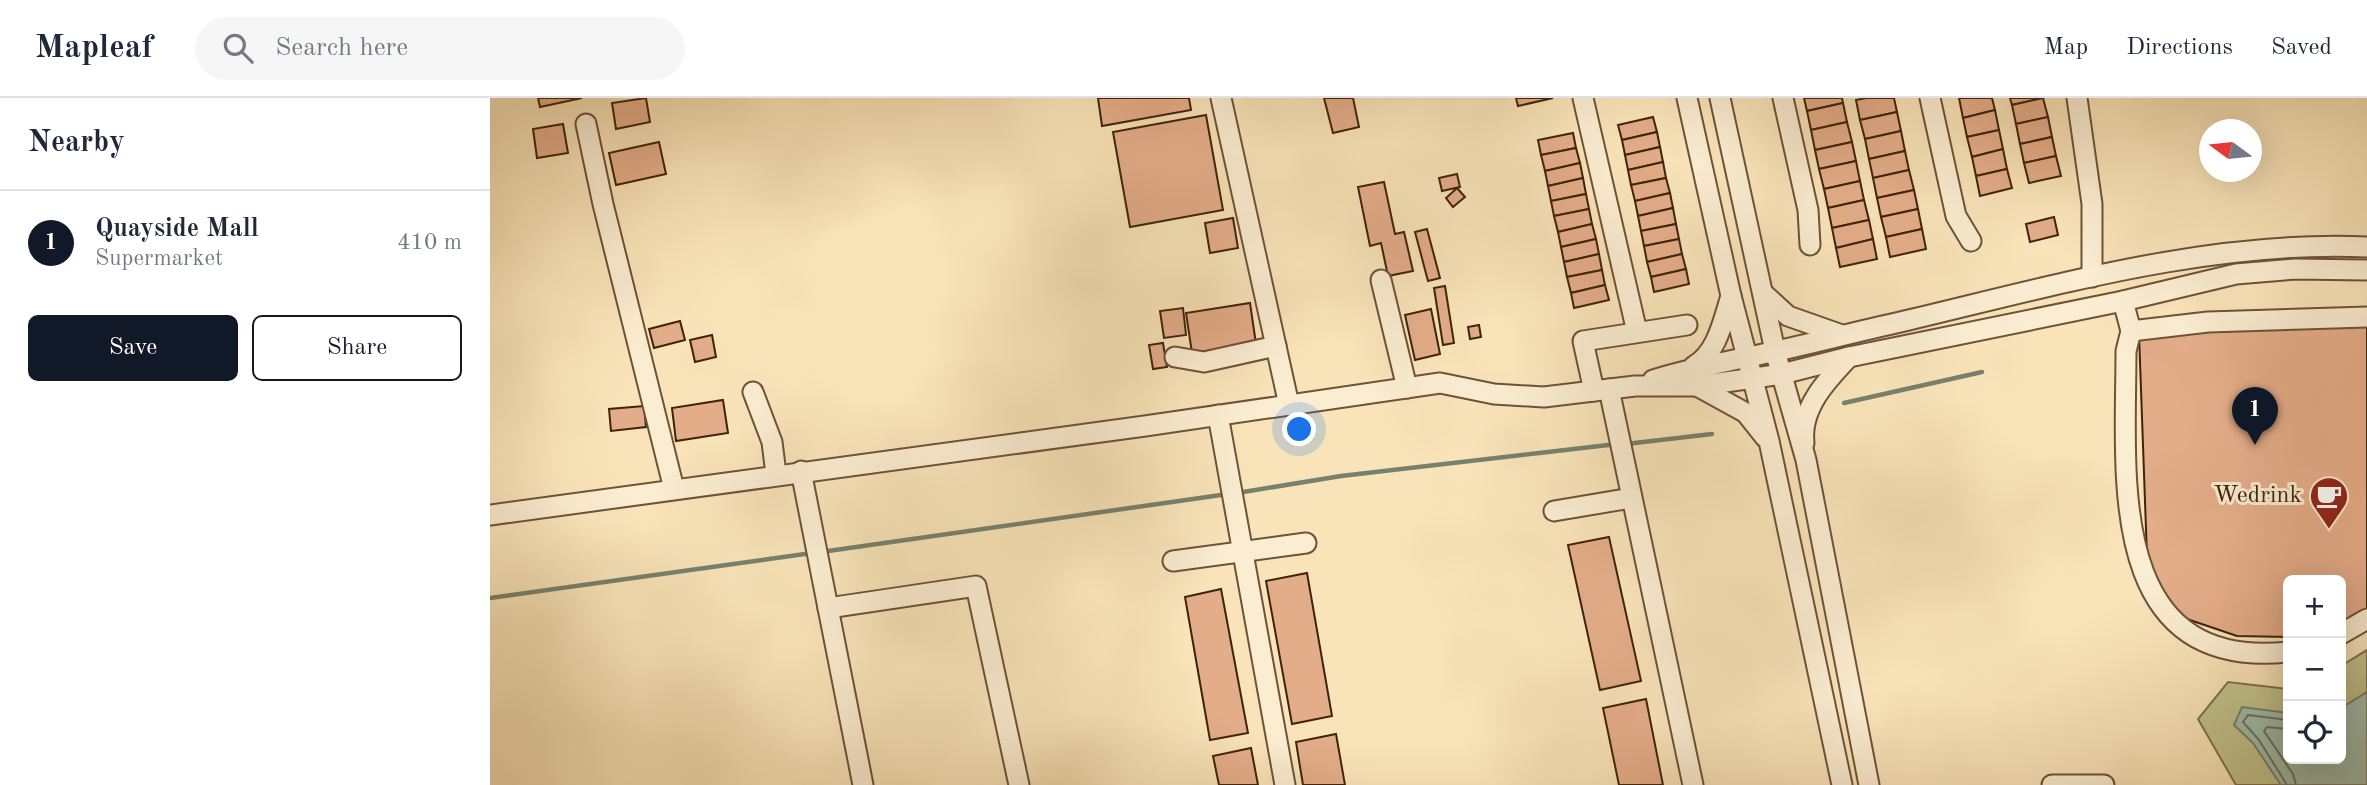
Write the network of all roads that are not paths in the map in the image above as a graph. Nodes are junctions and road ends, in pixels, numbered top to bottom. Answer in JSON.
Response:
{"nodes":[{"id":1,"x":1221,"y":98,"type":"edge"},
{"id":2,"x":1583,"y":98,"type":"edge"},
{"id":3,"x":1686,"y":98,"type":"edge"},
{"id":4,"x":1720,"y":98,"type":"edge"},
{"id":5,"x":1783,"y":98,"type":"edge"},
{"id":6,"x":1930,"y":98,"type":"edge"},
{"id":7,"x":2077,"y":98,"type":"edge"},
{"id":8,"x":586,"y":124,"type":"dead end"},
{"id":9,"x":1971,"y":241,"type":"dead end"},
{"id":10,"x":1810,"y":245,"type":"dead end"},
{"id":11,"x":2367,"y":247,"type":"edge"},
{"id":12,"x":2367,"y":270,"type":"edge"},
{"id":13,"x":2092,"y":277,"type":"junction"},
{"id":14,"x":1381,"y":280,"type":"dead end"},
{"id":15,"x":1764,"y":294,"type":"junction"},
{"id":16,"x":1731,"y":296,"type":"junction"},
{"id":17,"x":2123,"y":301,"type":"junction"},
{"id":18,"x":2367,"y":317,"type":"edge"},
{"id":19,"x":1687,"y":325,"type":"dead end"},
{"id":20,"x":2131,"y":331,"type":"junction"},
{"id":21,"x":1637,"y":332,"type":"junction"},
{"id":22,"x":1843,"y":335,"type":"junction"},
{"id":23,"x":1276,"y":346,"type":"junction"},
{"id":24,"x":1775,"y":351,"type":"junction"},
{"id":25,"x":1747,"y":356,"type":"junction"},
{"id":26,"x":1175,"y":357,"type":"dead end"},
{"id":27,"x":1849,"y":357,"type":"junction"},
{"id":28,"x":1782,"y":374,"type":"junction"},
{"id":29,"x":1695,"y":377,"type":"junction"},
{"id":30,"x":1754,"y":378,"type":"junction"},
{"id":31,"x":1408,"y":388,"type":"junction"},
{"id":32,"x":1602,"y":390,"type":"junction"},
{"id":33,"x":753,"y":392,"type":"dead end"},
{"id":34,"x":1289,"y":405,"type":"junction"},
{"id":35,"x":1218,"y":415,"type":"junction"},
{"id":36,"x":1769,"y":441,"type":"junction"},
{"id":37,"x":1806,"y":460,"type":"junction"},
{"id":38,"x":775,"y":469,"type":"junction"},
{"id":39,"x":801,"y":471,"type":"junction"},
{"id":40,"x":674,"y":489,"type":"junction"},
{"id":41,"x":1631,"y":498,"type":"junction"},
{"id":42,"x":1554,"y":511,"type":"dead end"},
{"id":43,"x":490,"y":515,"type":"edge"},
{"id":44,"x":1306,"y":543,"type":"dead end"},
{"id":45,"x":1243,"y":552,"type":"junction"},
{"id":46,"x":1173,"y":561,"type":"dead end"},
{"id":47,"x":828,"y":608,"type":"junction"},
{"id":48,"x":2367,"y":619,"type":"edge"},
{"id":49,"x":2346,"y":631,"type":"edge"},
{"id":50,"x":2283,"y":653,"type":"edge"},
{"id":51,"x":863,"y":785,"type":"edge"},
{"id":52,"x":1019,"y":785,"type":"edge"},
{"id":53,"x":1285,"y":785,"type":"edge"},
{"id":54,"x":1693,"y":785,"type":"edge"},
{"id":55,"x":1842,"y":785,"type":"edge"},
{"id":56,"x":1869,"y":785,"type":"edge"},
{"id":57,"x":2052,"y":785,"type":"edge"},
{"id":58,"x":2104,"y":785,"type":"edge"}],
"edges":[{"from":1,"to":23,"type":"street"},
{"from":2,"to":21,"type":"street"},
{"from":3,"to":16,"type":"street"},
{"from":4,"to":15,"type":"street"},
{"from":5,"to":10,"type":"street"},
{"from":6,"to":9,"type":"street"},
{"from":7,"to":13,"type":"street"},
{"from":8,"to":40,"type":"street"},
{"from":11,"to":13,"type":"street"},
{"from":12,"to":17,"type":"street"},
{"from":13,"to":22,"type":"street"},
{"from":14,"to":31,"type":"street"},
{"from":15,"to":22,"type":"street"},
{"from":15,"to":24,"type":"street"},
{"from":16,"to":25,"type":"street"},
{"from":16,"to":29,"type":"street"},
{"from":17,"to":20,"type":"street"},
{"from":17,"to":27,"type":"street"},
{"from":18,"to":20,"type":"street"},
{"from":19,"to":21,"type":"street"},
{"from":20,"to":50,"type":"street"},
{"from":21,"to":32,"type":"street"},
{"from":22,"to":24,"type":"street"},
{"from":23,"to":26,"type":"street"},
{"from":23,"to":34,"type":"street"},
{"from":24,"to":25,"type":"street"},
{"from":24,"to":28,"type":"street"},
{"from":25,"to":29,"type":"street"},
{"from":25,"to":30,"type":"street"},
{"from":27,"to":28,"type":"street"},
{"from":27,"to":37,"type":"street"},
{"from":28,"to":30,"type":"street"},
{"from":28,"to":37,"type":"street"},
{"from":29,"to":30,"type":"street"},
{"from":29,"to":32,"type":"street"},
{"from":29,"to":36,"type":"street"},
{"from":30,"to":36,"type":"street"},
{"from":31,"to":32,"type":"street"},
{"from":31,"to":34,"type":"street"},
{"from":32,"to":41,"type":"street"},
{"from":33,"to":38,"type":"street"},
{"from":34,"to":35,"type":"street"},
{"from":35,"to":39,"type":"street"},
{"from":35,"to":45,"type":"street"},
{"from":36,"to":55,"type":"street"},
{"from":37,"to":56,"type":"street"},
{"from":38,"to":39,"type":"street"},
{"from":38,"to":40,"type":"street"},
{"from":39,"to":47,"type":"street"},
{"from":40,"to":43,"type":"street"},
{"from":41,"to":42,"type":"street"},
{"from":41,"to":54,"type":"street"},
{"from":44,"to":45,"type":"street"},
{"from":45,"to":46,"type":"street"},
{"from":45,"to":53,"type":"street"},
{"from":47,"to":51,"type":"street"},
{"from":47,"to":52,"type":"street"},
{"from":48,"to":49,"type":"street"},
{"from":57,"to":58,"type":"street"}]}
